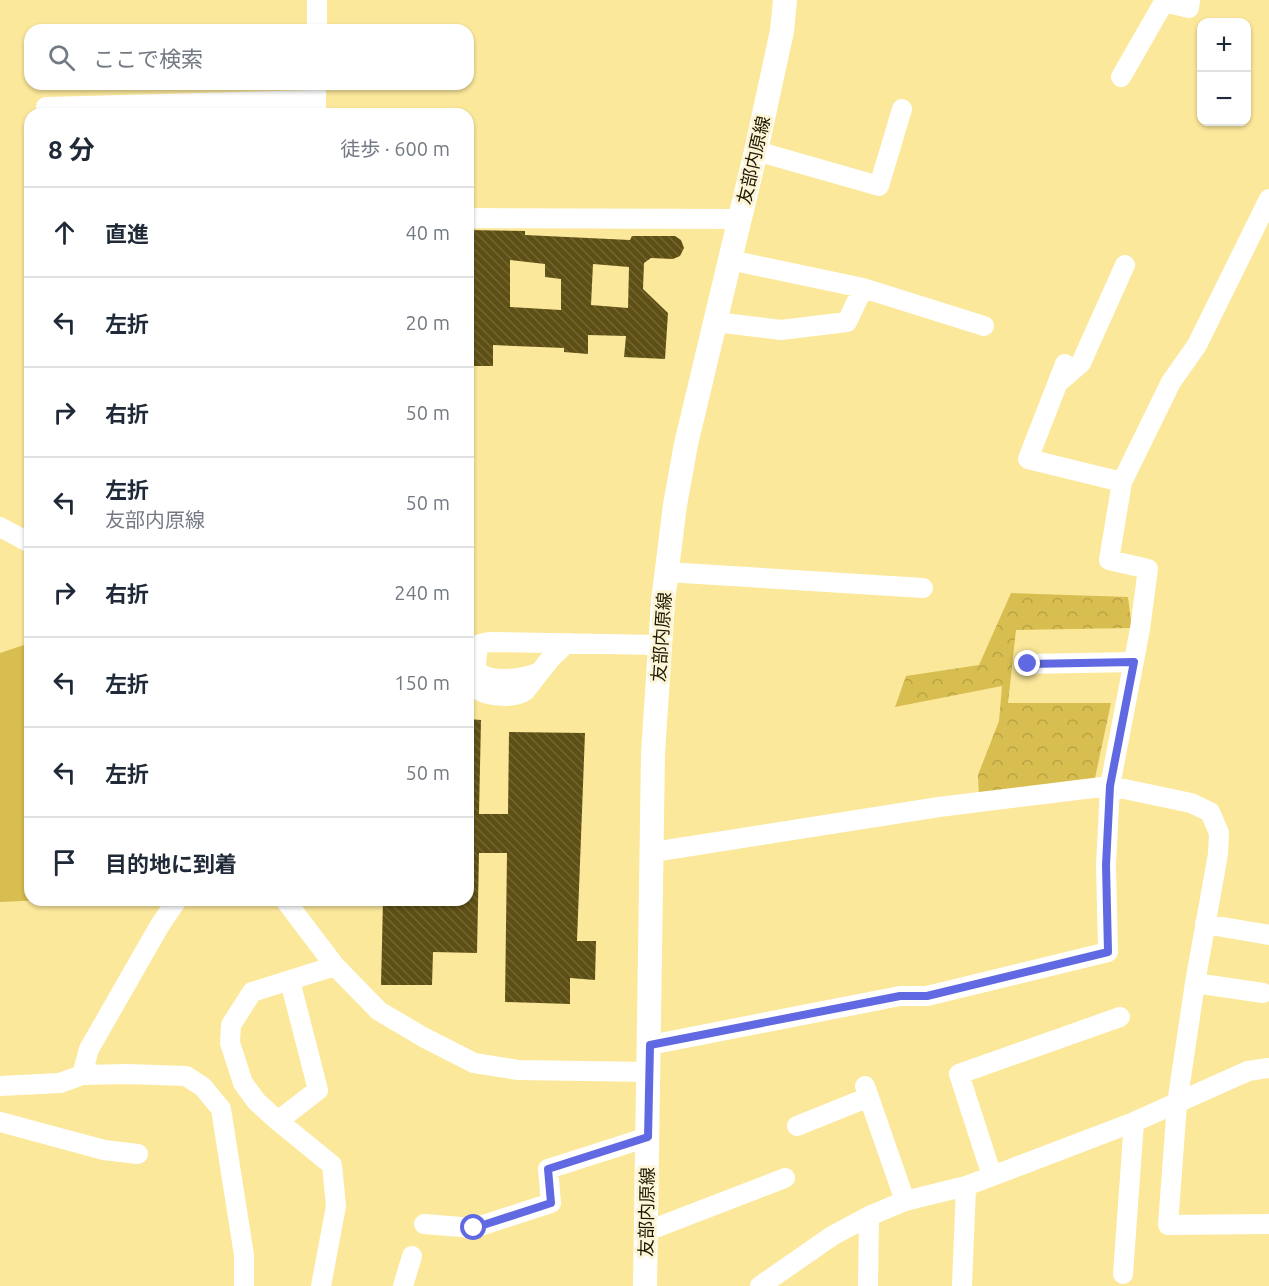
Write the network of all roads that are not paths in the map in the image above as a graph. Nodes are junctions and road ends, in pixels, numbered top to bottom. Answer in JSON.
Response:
{"nodes":[{"id":1,"x":317,"y":0,"type":"edge"},
{"id":2,"x":785,"y":0,"type":"edge"},
{"id":3,"x":1190,"y":0,"type":"edge"},
{"id":4,"x":317,"y":24,"type":"edge"},
{"id":5,"x":1121,"y":77,"type":"dead end"},
{"id":6,"x":316,"y":99,"type":"edge"},
{"id":7,"x":46,"y":107,"type":"dead end"},
{"id":8,"x":902,"y":109,"type":"dead end"},
{"id":9,"x":756,"y":151,"type":"junction"},
{"id":10,"x":1269,"y":199,"type":"edge"},
{"id":11,"x":474,"y":218,"type":"edge"},
{"id":12,"x":740,"y":219,"type":"junction"},
{"id":13,"x":730,"y":260,"type":"junction"},
{"id":14,"x":1125,"y":265,"type":"dead end"},
{"id":15,"x":863,"y":288,"type":"junction"},
{"id":16,"x":715,"y":322,"type":"junction"},
{"id":17,"x":984,"y":326,"type":"dead end"},
{"id":18,"x":1065,"y":364,"type":"dead end"},
{"id":19,"x":1057,"y":384,"type":"junction"},
{"id":20,"x":1122,"y":482,"type":"junction"},
{"id":21,"x":0,"y":527,"type":"edge"},
{"id":22,"x":24,"y":540,"type":"edge"},
{"id":23,"x":666,"y":572,"type":"junction"},
{"id":24,"x":923,"y":588,"type":"dead end"},
{"id":25,"x":567,"y":643,"type":"junction"},
{"id":26,"x":659,"y":645,"type":"junction"},
{"id":27,"x":1134,"y":662,"type":"junction"},
{"id":28,"x":1028,"y":664,"type":"dead end"},
{"id":29,"x":1110,"y":786,"type":"junction"},
{"id":30,"x":653,"y":852,"type":"junction"},
{"id":31,"x":173,"y":906,"type":"edge"},
{"id":32,"x":290,"y":906,"type":"edge"},
{"id":33,"x":1205,"y":924,"type":"junction"},
{"id":34,"x":1269,"y":935,"type":"edge"},
{"id":35,"x":335,"y":966,"type":"junction"},
{"id":36,"x":290,"y":981,"type":"junction"},
{"id":37,"x":1195,"y":983,"type":"junction"},
{"id":38,"x":1263,"y":993,"type":"dead end"},
{"id":39,"x":1120,"y":1017,"type":"dead end"},
{"id":40,"x":650,"y":1045,"type":"junction"},
{"id":41,"x":1269,"y":1068,"type":"edge"},
{"id":42,"x":650,"y":1072,"type":"junction"},
{"id":43,"x":82,"y":1075,"type":"junction"},
{"id":44,"x":0,"y":1086,"type":"edge"},
{"id":45,"x":257,"y":1102,"type":"junction"},
{"id":46,"x":1176,"y":1104,"type":"junction"},
{"id":47,"x":221,"y":1109,"type":"junction"},
{"id":48,"x":0,"y":1122,"type":"edge"},
{"id":49,"x":278,"y":1122,"type":"junction"},
{"id":50,"x":1134,"y":1122,"type":"junction"},
{"id":51,"x":797,"y":1126,"type":"dead end"},
{"id":52,"x":648,"y":1137,"type":"junction"},
{"id":53,"x":138,"y":1154,"type":"dead end"},
{"id":54,"x":992,"y":1176,"type":"junction"},
{"id":55,"x":785,"y":1178,"type":"dead end"},
{"id":56,"x":966,"y":1186,"type":"junction"},
{"id":57,"x":905,"y":1201,"type":"junction"},
{"id":58,"x":868,"y":1216,"type":"junction"},
{"id":59,"x":424,"y":1224,"type":"dead end"},
{"id":60,"x":1269,"y":1224,"type":"edge"},
{"id":61,"x":645,"y":1232,"type":"junction"},
{"id":62,"x":412,"y":1256,"type":"dead end"},
{"id":63,"x":1123,"y":1274,"type":"dead end"},
{"id":64,"x":244,"y":1286,"type":"edge"},
{"id":65,"x":321,"y":1286,"type":"edge"},
{"id":66,"x":403,"y":1286,"type":"edge"},
{"id":67,"x":645,"y":1286,"type":"edge"},
{"id":68,"x":760,"y":1286,"type":"edge"},
{"id":69,"x":868,"y":1286,"type":"edge"},
{"id":70,"x":962,"y":1286,"type":"edge"}],
"edges":[{"from":1,"to":4,"type":"street"},
{"from":2,"to":9,"type":"main road","name":"友部内原線"},
{"from":3,"to":5,"type":"street"},
{"from":6,"to":7,"type":"street"},
{"from":8,"to":9,"type":"street"},
{"from":9,"to":12,"type":"main road","name":"友部内原線"},
{"from":10,"to":20,"type":"street"},
{"from":11,"to":12,"type":"street"},
{"from":12,"to":13,"type":"main road","name":"友部内原線"},
{"from":13,"to":15,"type":"street"},
{"from":13,"to":16,"type":"main road","name":"友部内原線"},
{"from":14,"to":19,"type":"street"},
{"from":15,"to":16,"type":"street"},
{"from":15,"to":17,"type":"street"},
{"from":16,"to":23,"type":"main road","name":"友部内原線"},
{"from":18,"to":19,"type":"street"},
{"from":19,"to":20,"type":"street"},
{"from":20,"to":27,"type":"street"},
{"from":21,"to":22,"type":"street"},
{"from":23,"to":24,"type":"street"},
{"from":23,"to":26,"type":"main road","name":"友部内原線"},
{"from":25,"to":25,"type":"street"},
{"from":25,"to":26,"type":"street"},
{"from":26,"to":30,"type":"main road","name":"友部内原線"},
{"from":27,"to":28,"type":"street"},
{"from":27,"to":29,"type":"street"},
{"from":29,"to":30,"type":"street"},
{"from":29,"to":33,"type":"street"},
{"from":29,"to":40,"type":"street"},
{"from":30,"to":40,"type":"main road","name":"友部内原線"},
{"from":31,"to":43,"type":"street"},
{"from":32,"to":35,"type":"street"},
{"from":33,"to":34,"type":"street"},
{"from":33,"to":37,"type":"street"},
{"from":35,"to":36,"type":"street"},
{"from":35,"to":42,"type":"street"},
{"from":36,"to":45,"type":"street"},
{"from":36,"to":49,"type":"street"},
{"from":37,"to":38,"type":"street"},
{"from":37,"to":46,"type":"street"},
{"from":39,"to":54,"type":"street"},
{"from":40,"to":42,"type":"main road","name":"友部内原線"},
{"from":41,"to":46,"type":"street"},
{"from":42,"to":52,"type":"main road","name":"友部内原線"},
{"from":43,"to":44,"type":"street"},
{"from":43,"to":47,"type":"street"},
{"from":45,"to":47,"type":"street"},
{"from":45,"to":49,"type":"street"},
{"from":46,"to":50,"type":"street"},
{"from":46,"to":60,"type":"street"},
{"from":47,"to":64,"type":"street"},
{"from":48,"to":53,"type":"street"},
{"from":49,"to":65,"type":"street"},
{"from":50,"to":54,"type":"street"},
{"from":50,"to":63,"type":"street"},
{"from":51,"to":57,"type":"street"},
{"from":52,"to":59,"type":"street"},
{"from":52,"to":61,"type":"main road","name":"友部内原線"},
{"from":54,"to":56,"type":"street"},
{"from":55,"to":61,"type":"street"},
{"from":56,"to":57,"type":"street"},
{"from":56,"to":70,"type":"street"},
{"from":57,"to":58,"type":"street"},
{"from":58,"to":68,"type":"street"},
{"from":58,"to":69,"type":"street"},
{"from":61,"to":67,"type":"main road","name":"友部内原線"},
{"from":62,"to":66,"type":"street"}]}
